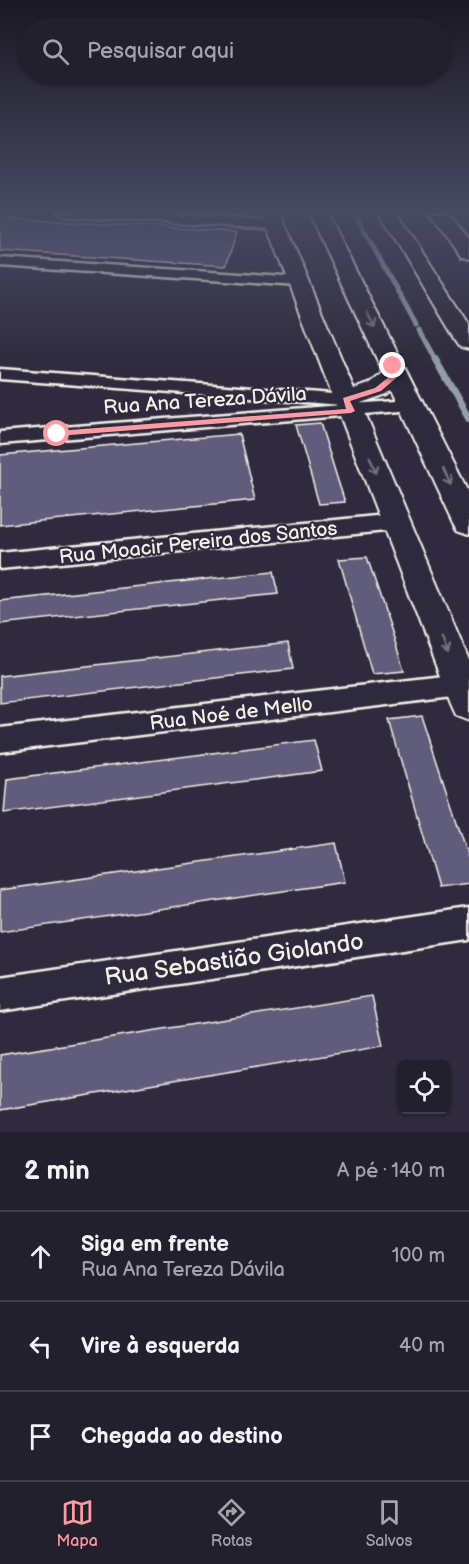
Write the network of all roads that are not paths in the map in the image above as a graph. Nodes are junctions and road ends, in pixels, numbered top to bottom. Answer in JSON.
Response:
{"nodes":[{"id":1,"x":42,"y":265,"type":"edge"},
{"id":2,"x":292,"y":265,"type":"edge"},
{"id":3,"x":343,"y":265,"type":"edge"},
{"id":4,"x":421,"y":265,"type":"edge"},
{"id":5,"x":299,"y":282,"type":"junction"},
{"id":6,"x":469,"y":342,"type":"edge"},
{"id":7,"x":393,"y":366,"type":"junction"},
{"id":8,"x":0,"y":374,"type":"edge"},
{"id":9,"x":349,"y":405,"type":"junction"},
{"id":10,"x":413,"y":405,"type":"junction"},
{"id":11,"x":0,"y":438,"type":"edge"},
{"id":12,"x":396,"y":522,"type":"junction"},
{"id":13,"x":469,"y":523,"type":"edge"},
{"id":14,"x":0,"y":561,"type":"edge"},
{"id":15,"x":465,"y":695,"type":"edge"},
{"id":16,"x":0,"y":740,"type":"edge"},
{"id":17,"x":469,"y":924,"type":"edge"},
{"id":18,"x":0,"y":994,"type":"edge"}],
"edges":[{"from":1,"to":5,"type":"street"},
{"from":2,"to":5,"type":"main road"},
{"from":3,"to":7,"type":"main road","one_way":true},
{"from":4,"to":6,"type":"main road"},
{"from":5,"to":9,"type":"main road"},
{"from":7,"to":9,"type":"main road"},
{"from":7,"to":10,"type":"main road"},
{"from":8,"to":9,"type":"street"},
{"from":9,"to":10,"type":"street","name":"Rua Ana Tereza Dávila"},
{"from":9,"to":11,"type":"street","name":"Rua Ana Tereza Dávila"},
{"from":9,"to":12,"type":"main road","one_way":true},
{"from":10,"to":13,"type":"main road","one_way":true},
{"from":12,"to":14,"type":"street","name":"Rua Moacir Pereira dos Santos"},
{"from":12,"to":15,"type":"main road","one_way":true},
{"from":15,"to":16,"type":"street","name":"Rua Noé de Mello"},
{"from":17,"to":18,"type":"street","name":"Rua Sebastião Giolando"}]}
